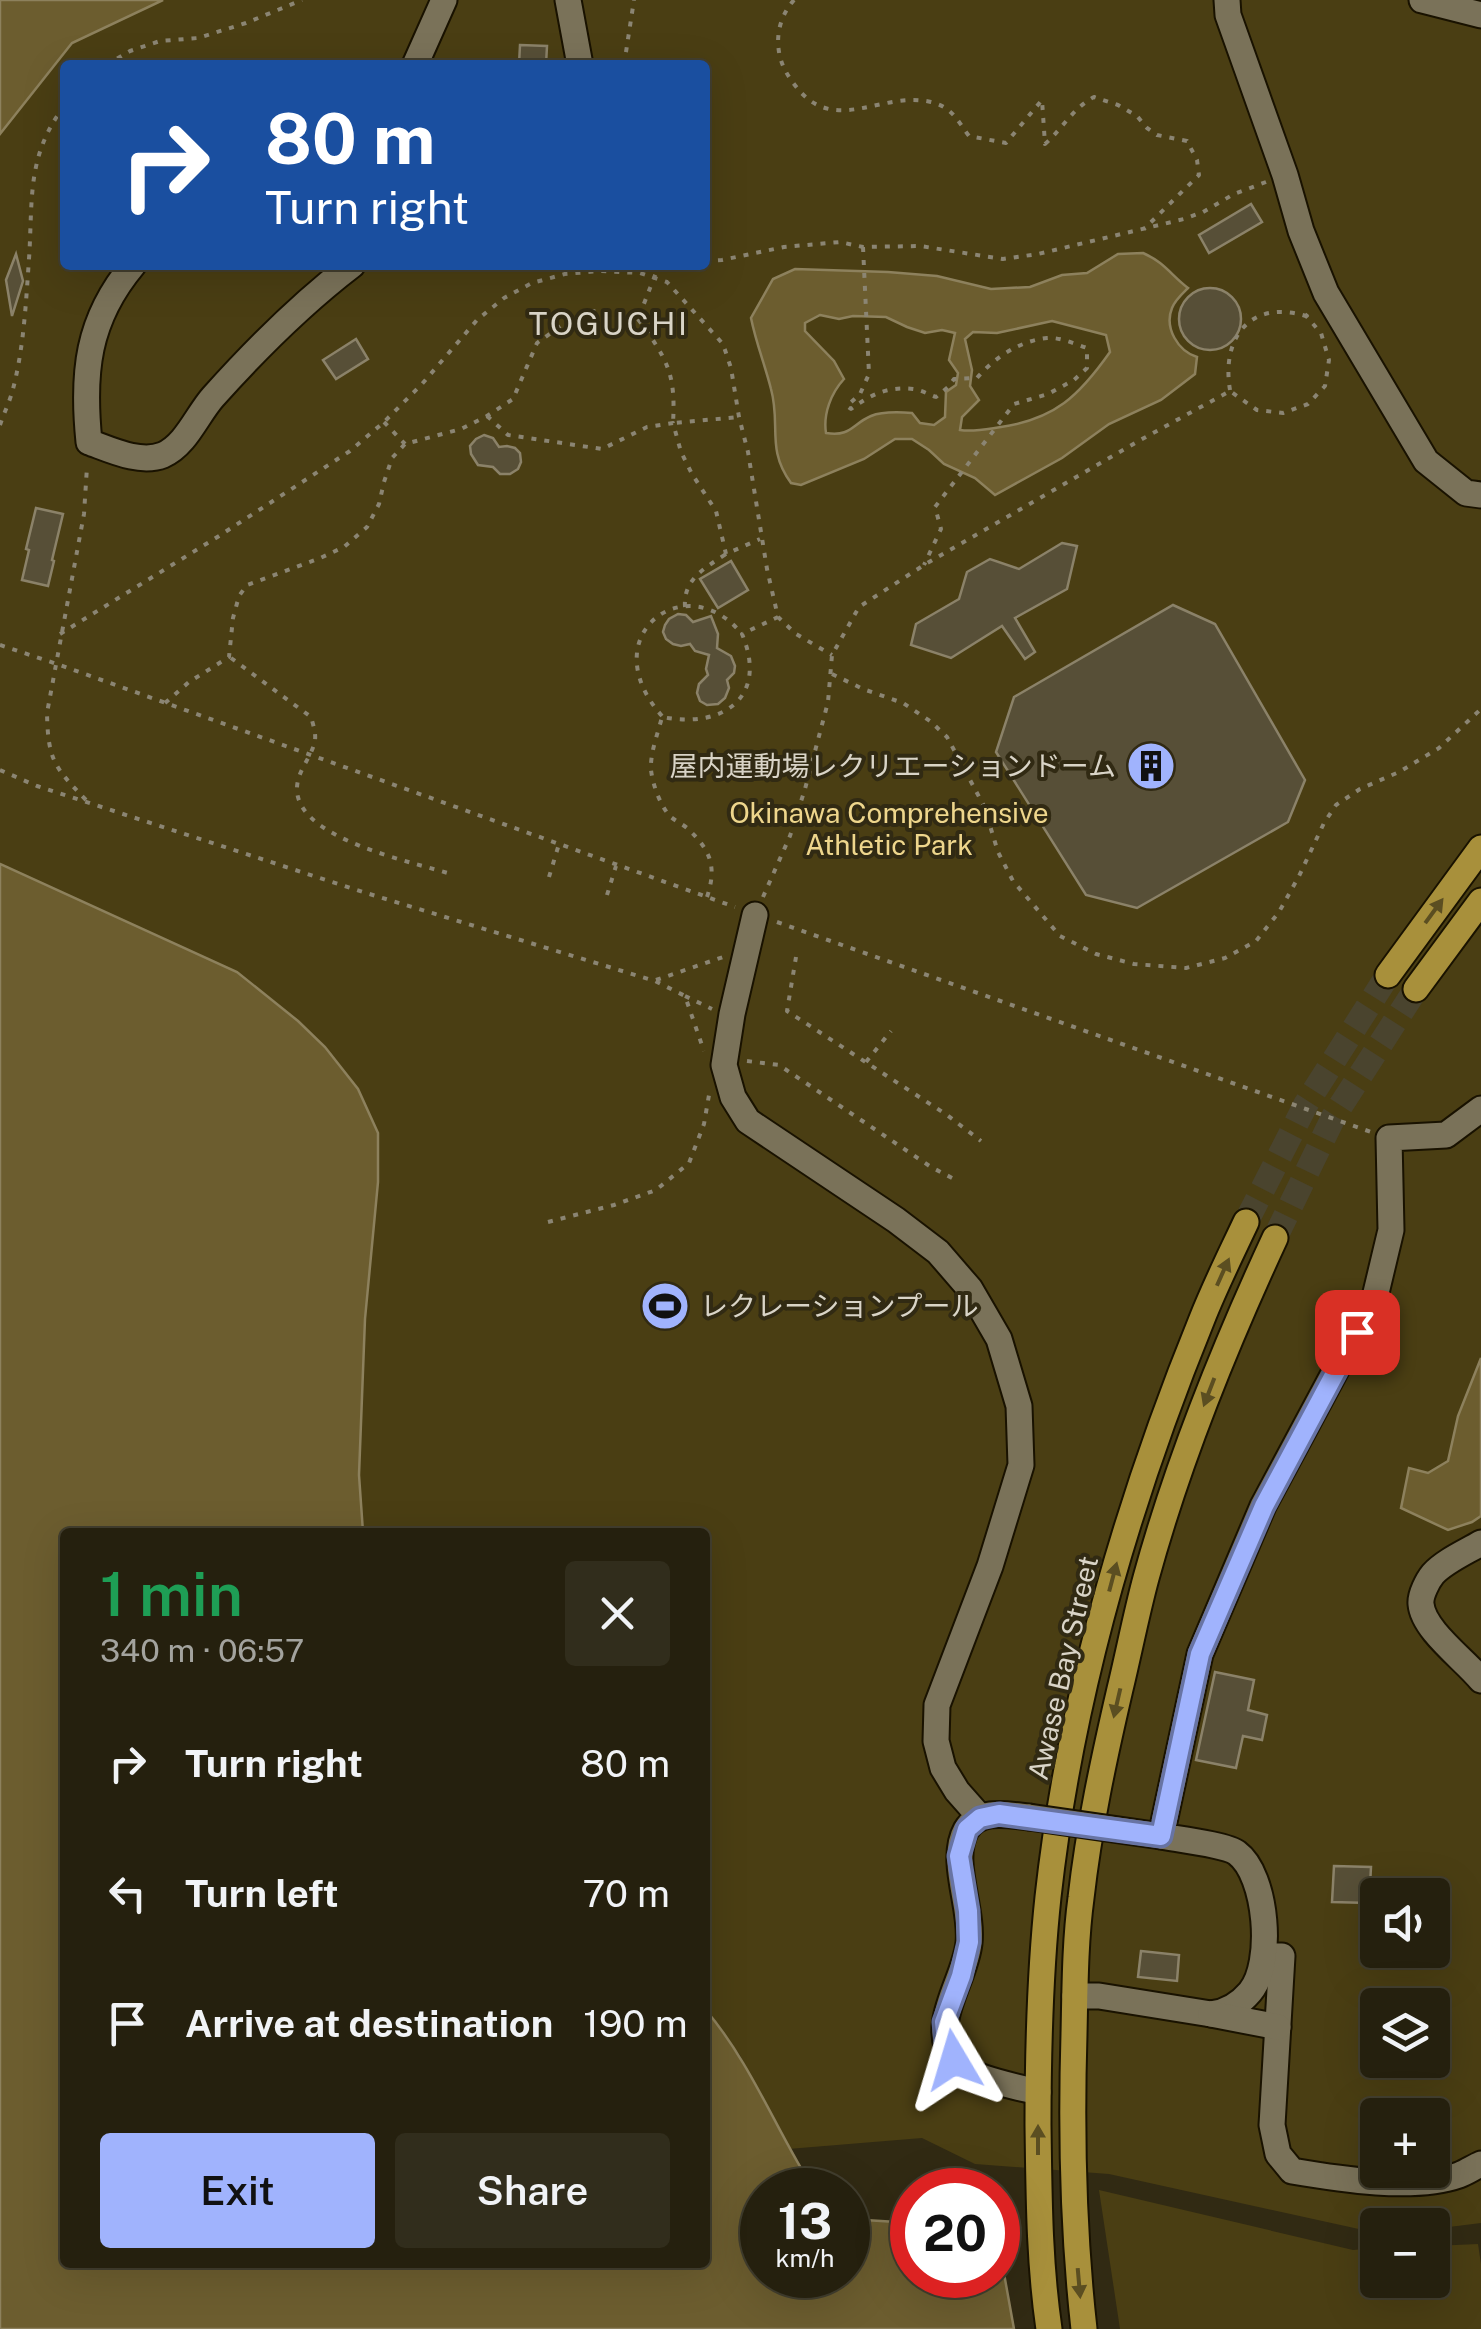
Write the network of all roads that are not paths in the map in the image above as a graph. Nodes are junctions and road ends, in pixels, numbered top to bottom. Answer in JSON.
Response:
{"nodes":[{"id":1,"x":444,"y":0,"type":"edge"},
{"id":2,"x":568,"y":0,"type":"edge"},
{"id":3,"x":1227,"y":0,"type":"edge"},
{"id":4,"x":1422,"y":0,"type":"edge"},
{"id":5,"x":1481,"y":15,"type":"edge"},
{"id":6,"x":417,"y":60,"type":"edge"},
{"id":7,"x":579,"y":60,"type":"edge"},
{"id":8,"x":128,"y":270,"type":"edge"},
{"id":9,"x":345,"y":270,"type":"edge"},
{"id":10,"x":1481,"y":495,"type":"edge"},
{"id":11,"x":1481,"y":848,"type":"edge"},
{"id":12,"x":1481,"y":901,"type":"edge"},
{"id":13,"x":755,"y":915,"type":"road end"},
{"id":14,"x":1388,"y":975,"type":"tunnel mouth"},
{"id":15,"x":1416,"y":988,"type":"tunnel mouth"},
{"id":16,"x":1481,"y":1108,"type":"edge"},
{"id":17,"x":1246,"y":1222,"type":"tunnel mouth"},
{"id":18,"x":1274,"y":1238,"type":"tunnel mouth"},
{"id":19,"x":1481,"y":1543,"type":"edge"},
{"id":20,"x":1481,"y":1680,"type":"edge"},
{"id":21,"x":980,"y":1818,"type":"junction"},
{"id":22,"x":1161,"y":1836,"type":"junction"},
{"id":23,"x":1264,"y":1956,"type":"junction"},
{"id":24,"x":1075,"y":1996,"type":"junction"},
{"id":25,"x":1211,"y":2014,"type":"junction"},
{"id":26,"x":1278,"y":2027,"type":"junction"},
{"id":27,"x":1038,"y":2092,"type":"junction"},
{"id":28,"x":1481,"y":2164,"type":"edge"},
{"id":29,"x":1049,"y":2329,"type":"edge"},
{"id":30,"x":1084,"y":2329,"type":"edge"}],
"edges":[{"from":1,"to":6,"type":"lane"},
{"from":2,"to":7,"type":"lane"},
{"from":3,"to":10,"type":"lane"},
{"from":4,"to":5,"type":"lane"},
{"from":8,"to":9,"type":"lane"},
{"from":14,"to":11,"type":"main road","one_way":true},
{"from":12,"to":15,"type":"main road"},
{"from":13,"to":21,"type":"lane"},
{"from":16,"to":22,"type":"lane"},
{"from":27,"to":17,"type":"main road","name":"Awase Bay Street","one_way":true},
{"from":18,"to":24,"type":"main road","one_way":true},
{"from":19,"to":20,"type":"lane"},
{"from":21,"to":22,"type":"lane","bridge":true},
{"from":21,"to":27,"type":"lane"},
{"from":22,"to":23,"type":"lane"},
{"from":23,"to":25,"type":"lane"},
{"from":23,"to":26,"type":"lane"},
{"from":24,"to":25,"type":"lane"},
{"from":24,"to":30,"type":"main road","one_way":true},
{"from":25,"to":26,"type":"lane"},
{"from":26,"to":28,"type":"lane"},
{"from":29,"to":27,"type":"main road","name":"Awase Bay Street","one_way":true}]}
